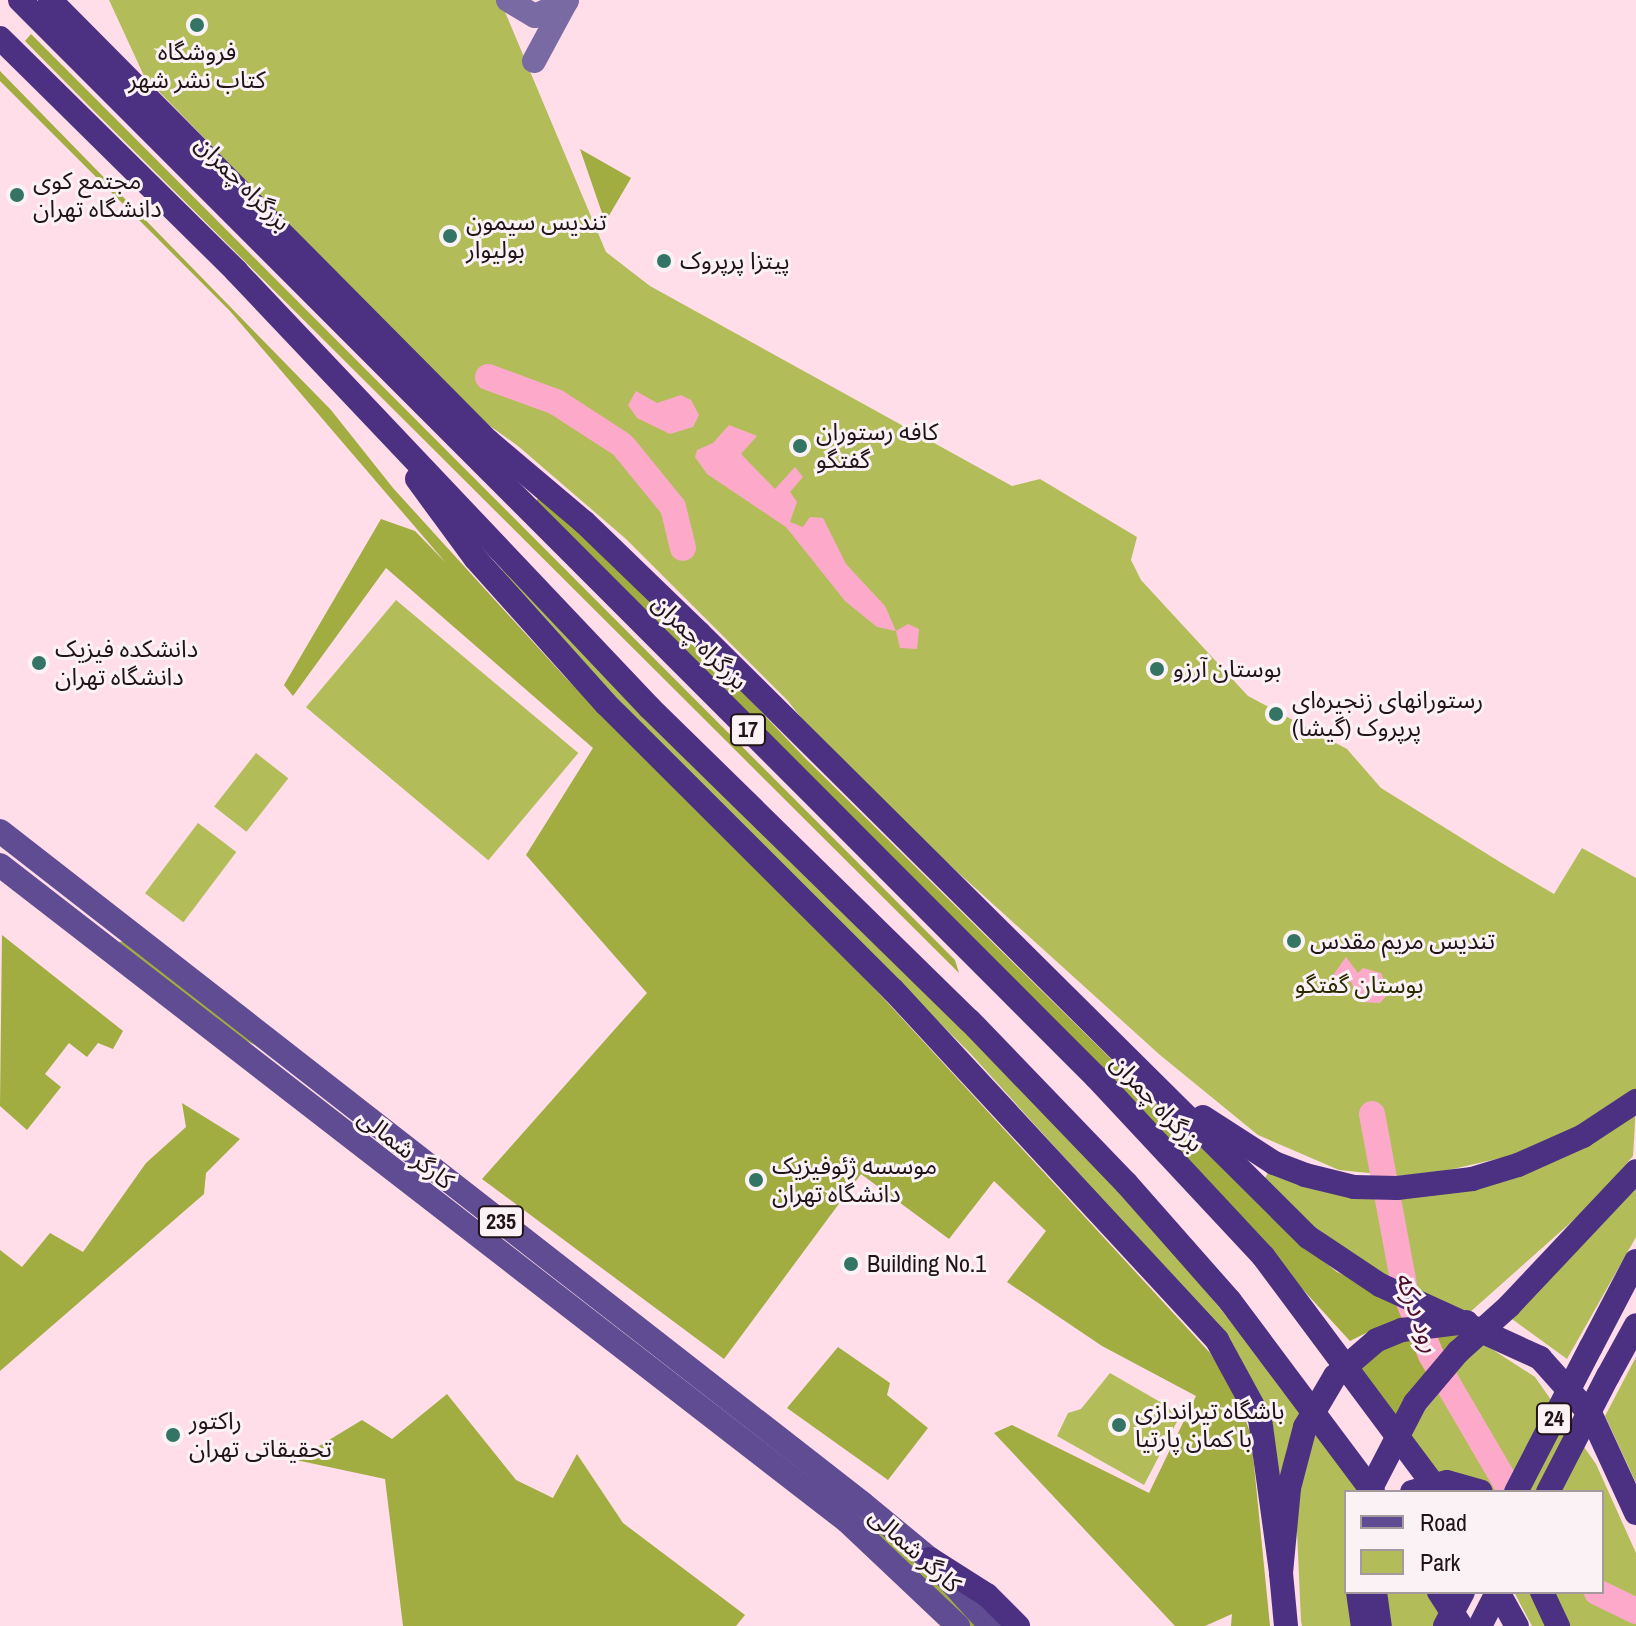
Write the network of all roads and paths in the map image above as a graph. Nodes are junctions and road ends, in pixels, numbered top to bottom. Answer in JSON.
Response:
{"nodes":[{"id":1,"x":20,"y":0,"type":"edge"},
{"id":2,"x":50,"y":0,"type":"edge"},
{"id":3,"x":508,"y":0,"type":"edge"},
{"id":4,"x":567,"y":0,"type":"edge"},
{"id":5,"x":0,"y":38,"type":"edge"},
{"id":6,"x":534,"y":61,"type":"dead end"},
{"id":7,"x":359,"y":400,"type":"junction"},
{"id":8,"x":0,"y":831,"type":"edge"},
{"id":9,"x":0,"y":865,"type":"edge"},
{"id":10,"x":1138,"y":1065,"type":"junction"},
{"id":11,"x":1636,"y":1101,"type":"edge"},
{"id":12,"x":1636,"y":1171,"type":"edge"},
{"id":13,"x":1636,"y":1261,"type":"edge"},
{"id":14,"x":1467,"y":1322,"type":"junction"},
{"id":15,"x":1636,"y":1325,"type":"edge"},
{"id":16,"x":716,"y":1405,"type":"junction"},
{"id":17,"x":1370,"y":1490,"type":"edge"},
{"id":18,"x":1372,"y":1490,"type":"edge"},
{"id":19,"x":1419,"y":1490,"type":"edge"},
{"id":20,"x":1438,"y":1490,"type":"edge"},
{"id":21,"x":1474,"y":1490,"type":"edge"},
{"id":22,"x":1517,"y":1490,"type":"edge"},
{"id":23,"x":1549,"y":1490,"type":"edge"},
{"id":24,"x":1636,"y":1513,"type":"edge"},
{"id":25,"x":930,"y":1559,"type":"junction"},
{"id":26,"x":1281,"y":1573,"type":"junction"},
{"id":27,"x":1358,"y":1594,"type":"edge"},
{"id":28,"x":1375,"y":1594,"type":"edge"},
{"id":29,"x":1440,"y":1594,"type":"edge"},
{"id":30,"x":1462,"y":1594,"type":"edge"},
{"id":31,"x":1497,"y":1594,"type":"edge"},
{"id":32,"x":1499,"y":1594,"type":"edge"},
{"id":33,"x":1543,"y":1594,"type":"edge"},
{"id":34,"x":1286,"y":1625,"type":"edge"},
{"id":35,"x":958,"y":1626,"type":"edge"},
{"id":36,"x":991,"y":1626,"type":"edge"},
{"id":37,"x":1018,"y":1626,"type":"edge"},
{"id":38,"x":1363,"y":1626,"type":"edge"},
{"id":39,"x":1380,"y":1626,"type":"edge"},
{"id":40,"x":1445,"y":1626,"type":"edge"},
{"id":41,"x":1461,"y":1626,"type":"edge"},
{"id":42,"x":1480,"y":1626,"type":"edge"},
{"id":43,"x":1517,"y":1626,"type":"edge"},
{"id":44,"x":1558,"y":1626,"type":"edge"}],
"edges":[{"from":1,"to":20,"type":"highway","name":"بزرگراه چمران","number":"17"},
{"from":2,"to":10,"type":"highway"},
{"from":3,"to":4,"type":"street"},
{"from":4,"to":6,"type":"street"},
{"from":5,"to":7,"type":"highway","number":"17"},
{"from":7,"to":17,"type":"highway","number":"17"},
{"from":7,"to":26,"type":"highway"},
{"from":8,"to":16,"type":"main road","name":"کارگر شمالی","number":"235"},
{"from":9,"to":16,"type":"main road","name":"کارگر شمالی","number":"235"},
{"from":10,"to":11,"type":"highway"},
{"from":10,"to":14,"type":"highway"},
{"from":12,"to":18,"type":"highway","bridge":true},
{"from":13,"to":22,"type":"highway","number":"24","bridge":true},
{"from":14,"to":24,"type":"highway"},
{"from":14,"to":26,"type":"highway","bridge":true},
{"from":15,"to":23,"type":"highway","number":"24","bridge":true},
{"from":16,"to":25,"type":"main road","name":"کارگر شمالی","number":"235"},
{"from":16,"to":35,"type":"main road","name":"کارگر شمالی","number":"235"},
{"from":19,"to":21,"type":"highway","bridge":true},
{"from":25,"to":36,"type":"main road","name":"کارگر شمالی","number":"235"},
{"from":25,"to":37,"type":"highway"},
{"from":26,"to":34,"type":"highway"},
{"from":27,"to":38,"type":"highway"},
{"from":28,"to":39,"type":"highway"},
{"from":29,"to":41,"type":"highway"},
{"from":30,"to":40,"type":"highway","bridge":true},
{"from":31,"to":42,"type":"highway"},
{"from":32,"to":43,"type":"highway"},
{"from":33,"to":44,"type":"highway"}]}
